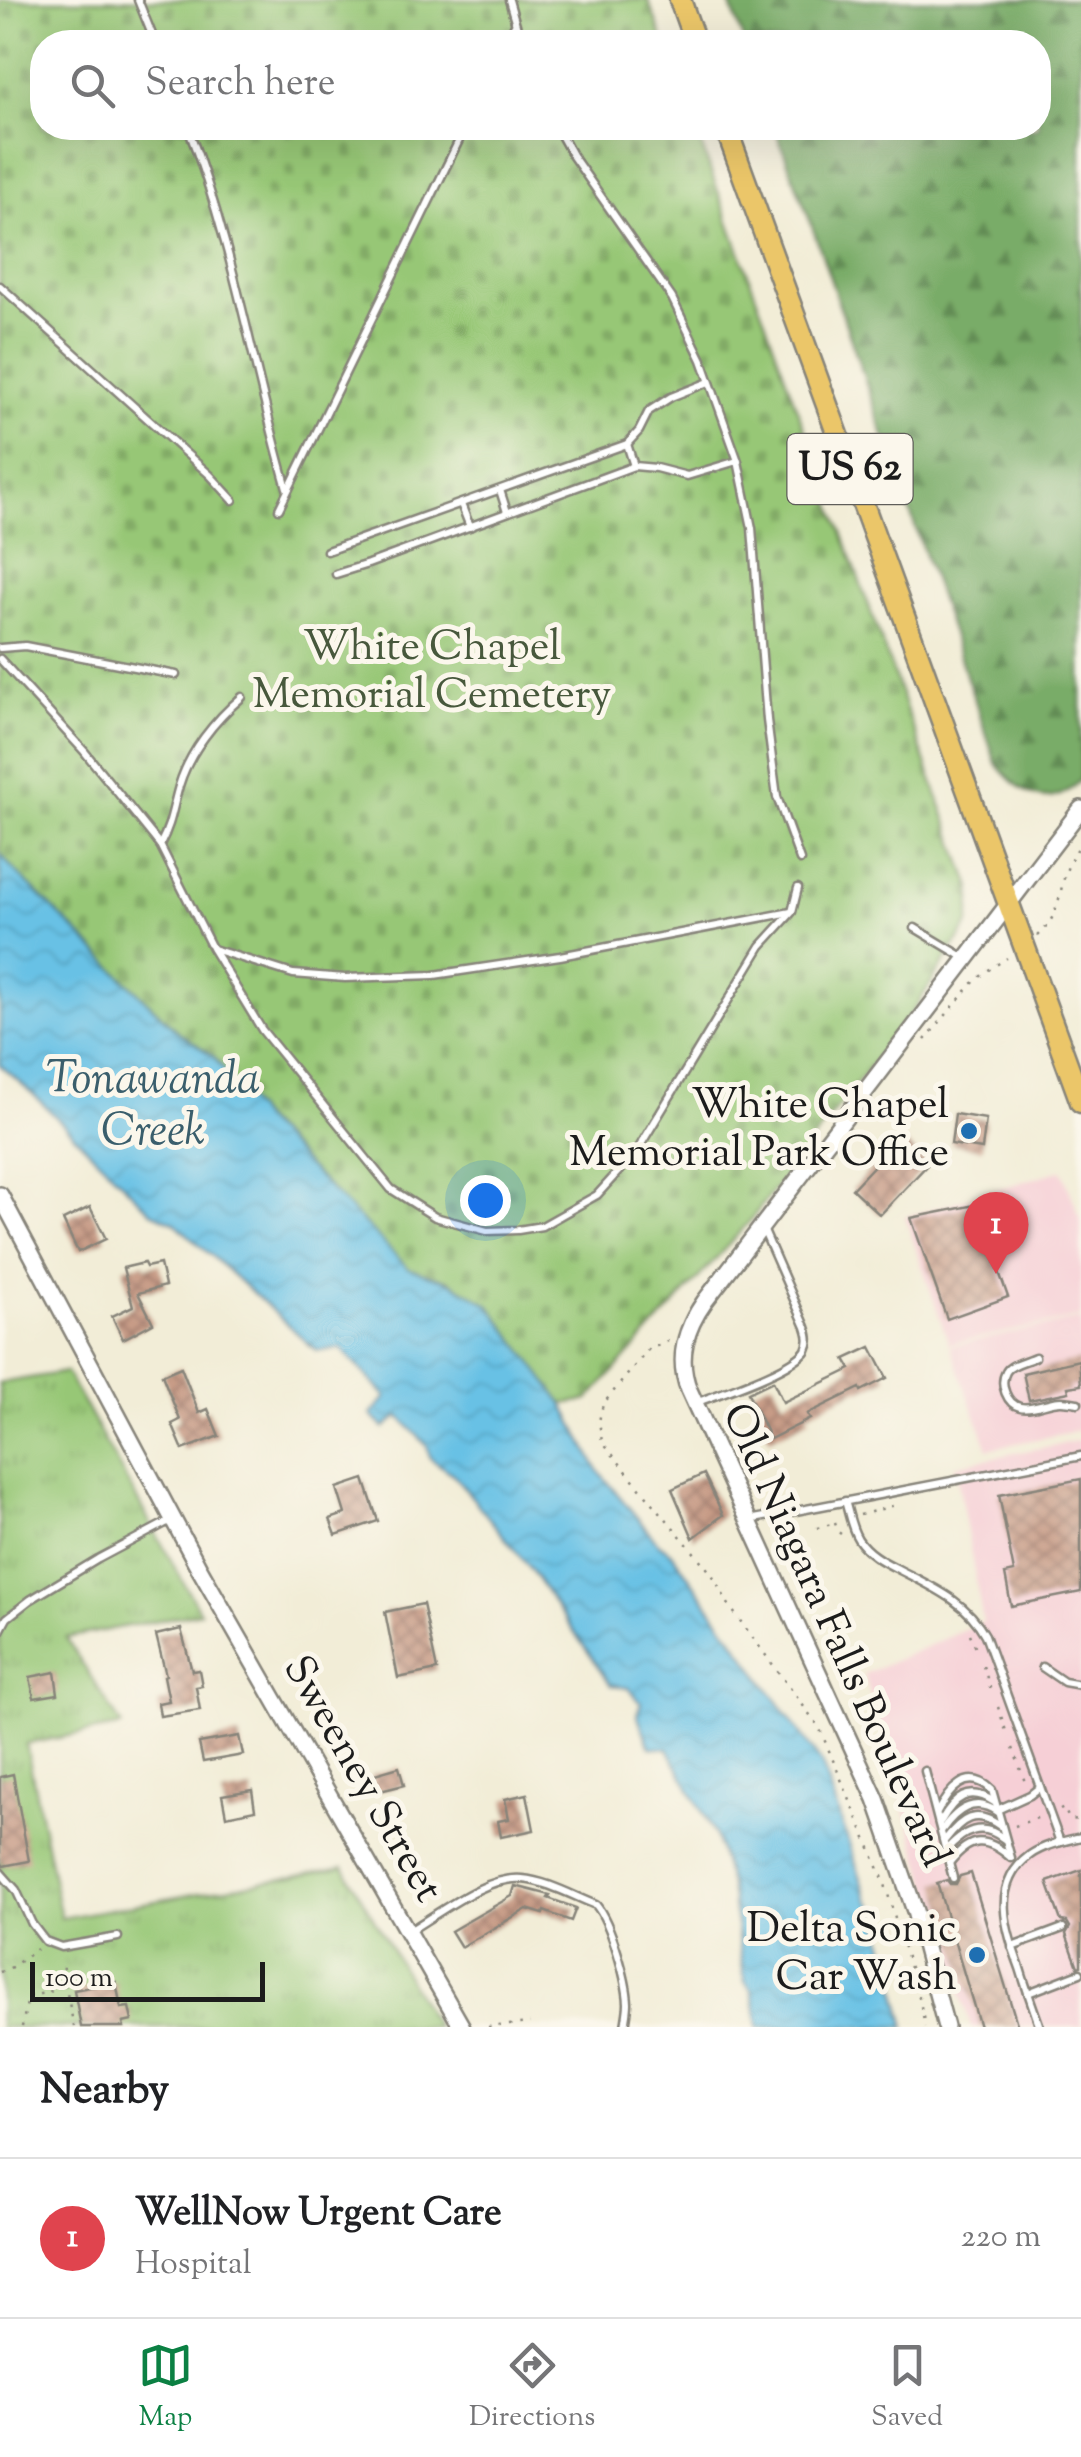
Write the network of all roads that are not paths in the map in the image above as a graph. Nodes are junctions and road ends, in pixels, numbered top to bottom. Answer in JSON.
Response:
{"nodes":[{"id":1,"x":138,"y":0,"type":"edge"},
{"id":2,"x":509,"y":0,"type":"edge"},
{"id":3,"x":680,"y":0,"type":"edge"},
{"id":4,"x":514,"y":25,"type":"junction"},
{"id":5,"x":150,"y":30,"type":"edge"},
{"id":6,"x":512,"y":30,"type":"edge"},
{"id":7,"x":516,"y":30,"type":"edge"},
{"id":8,"x":691,"y":30,"type":"edge"},
{"id":9,"x":192,"y":140,"type":"edge"},
{"id":10,"x":458,"y":140,"type":"edge"},
{"id":11,"x":564,"y":140,"type":"edge"},
{"id":12,"x":730,"y":140,"type":"edge"},
{"id":13,"x":0,"y":286,"type":"edge"},
{"id":14,"x":709,"y":382,"type":"junction"},
{"id":15,"x":627,"y":444,"type":"junction"},
{"id":16,"x":738,"y":461,"type":"junction"},
{"id":17,"x":634,"y":466,"type":"junction"},
{"id":18,"x":288,"y":489,"type":"junction"},
{"id":19,"x":500,"y":490,"type":"junction"},
{"id":20,"x":232,"y":500,"type":"dead end"},
{"id":21,"x":461,"y":504,"type":"junction"},
{"id":22,"x":279,"y":508,"type":"dead end"},
{"id":23,"x":508,"y":513,"type":"junction"},
{"id":24,"x":470,"y":527,"type":"junction"},
{"id":25,"x":327,"y":551,"type":"dead end"},
{"id":26,"x":336,"y":574,"type":"dead end"},
{"id":27,"x":0,"y":648,"type":"edge"},
{"id":28,"x":0,"y":659,"type":"edge"},
{"id":29,"x":176,"y":675,"type":"dead end"},
{"id":30,"x":242,"y":697,"type":"dead end"},
{"id":31,"x":1081,"y":809,"type":"edge"},
{"id":32,"x":160,"y":845,"type":"junction"},
{"id":33,"x":800,"y":860,"type":"dead end"},
{"id":34,"x":798,"y":888,"type":"dead end"},
{"id":35,"x":1009,"y":903,"type":"junction"},
{"id":36,"x":792,"y":912,"type":"junction"},
{"id":37,"x":915,"y":928,"type":"dead end"},
{"id":38,"x":212,"y":948,"type":"junction"},
{"id":39,"x":966,"y":959,"type":"junction"},
{"id":40,"x":1081,"y":1102,"type":"edge"},
{"id":41,"x":0,"y":1196,"type":"edge"},
{"id":42,"x":763,"y":1228,"type":"junction"},
{"id":43,"x":1035,"y":1357,"type":"dead end"},
{"id":44,"x":692,"y":1396,"type":"junction"},
{"id":45,"x":1078,"y":1403,"type":"dead end"},
{"id":46,"x":1081,"y":1456,"type":"edge"},
{"id":47,"x":845,"y":1501,"type":"junction"},
{"id":48,"x":173,"y":1518,"type":"junction"},
{"id":49,"x":749,"y":1520,"type":"junction"},
{"id":50,"x":0,"y":1631,"type":"edge"},
{"id":51,"x":1042,"y":1667,"type":"dead end"},
{"id":52,"x":1081,"y":1685,"type":"edge"},
{"id":53,"x":925,"y":1771,"type":"dead end"},
{"id":54,"x":1040,"y":1787,"type":"junction"},
{"id":55,"x":997,"y":1808,"type":"junction"},
{"id":56,"x":937,"y":1813,"type":"junction"},
{"id":57,"x":941,"y":1827,"type":"junction"},
{"id":58,"x":1002,"y":1828,"type":"junction"},
{"id":59,"x":1081,"y":1838,"type":"edge"},
{"id":60,"x":1006,"y":1841,"type":"junction"},
{"id":61,"x":1060,"y":1842,"type":"junction"},
{"id":62,"x":945,"y":1846,"type":"junction"},
{"id":63,"x":1011,"y":1858,"type":"junction"},
{"id":64,"x":949,"y":1863,"type":"junction"},
{"id":65,"x":1020,"y":1865,"type":"junction"},
{"id":66,"x":0,"y":1872,"type":"edge"},
{"id":67,"x":953,"y":1878,"type":"dead end"},
{"id":68,"x":1064,"y":1928,"type":"dead end"},
{"id":69,"x":408,"y":1932,"type":"junction"},
{"id":70,"x":118,"y":1937,"type":"dead end"},
{"id":71,"x":1012,"y":1946,"type":"junction"},
{"id":72,"x":1080,"y":1973,"type":"edge"},
{"id":73,"x":1028,"y":1993,"type":"junction"},
{"id":74,"x":462,"y":2027,"type":"edge"},
{"id":75,"x":625,"y":2027,"type":"edge"},
{"id":76,"x":946,"y":2027,"type":"edge"},
{"id":77,"x":1040,"y":2027,"type":"edge"}],
"edges":[{"from":1,"to":5,"type":"lane"},
{"from":2,"to":4,"type":"lane"},
{"from":3,"to":8,"type":"main road"},
{"from":4,"to":6,"type":"lane"},
{"from":4,"to":7,"type":"lane"},
{"from":9,"to":18,"type":"lane"},
{"from":10,"to":18,"type":"lane"},
{"from":11,"to":14,"type":"lane"},
{"from":12,"to":35,"type":"main road","number":"US 62"},
{"from":13,"to":20,"type":"lane"},
{"from":14,"to":15,"type":"lane"},
{"from":14,"to":16,"type":"lane"},
{"from":15,"to":17,"type":"lane"},
{"from":15,"to":19,"type":"lane"},
{"from":16,"to":17,"type":"lane"},
{"from":16,"to":33,"type":"lane"},
{"from":17,"to":23,"type":"lane"},
{"from":18,"to":22,"type":"lane"},
{"from":19,"to":21,"type":"lane"},
{"from":19,"to":23,"type":"lane"},
{"from":21,"to":24,"type":"lane"},
{"from":21,"to":25,"type":"lane"},
{"from":23,"to":24,"type":"lane"},
{"from":24,"to":26,"type":"lane"},
{"from":27,"to":29,"type":"lane"},
{"from":28,"to":32,"type":"lane"},
{"from":30,"to":32,"type":"lane"},
{"from":31,"to":35,"type":"street"},
{"from":32,"to":38,"type":"lane"},
{"from":34,"to":36,"type":"lane"},
{"from":35,"to":39,"type":"street"},
{"from":35,"to":40,"type":"main road","number":"US 62"},
{"from":36,"to":38,"type":"lane"},
{"from":36,"to":38,"type":"lane"},
{"from":37,"to":39,"type":"lane"},
{"from":39,"to":42,"type":"street"},
{"from":41,"to":48,"type":"street","name":"Sweeney Street"},
{"from":42,"to":44,"type":"street"},
{"from":42,"to":44,"type":"lane"},
{"from":43,"to":45,"type":"lane"},
{"from":44,"to":49,"type":"street","name":"Old Niagara Falls Boulevard"},
{"from":46,"to":47,"type":"lane"},
{"from":47,"to":49,"type":"lane"},
{"from":47,"to":54,"type":"lane"},
{"from":48,"to":50,"type":"lane"},
{"from":48,"to":69,"type":"street","name":"Sweeney Street"},
{"from":49,"to":76,"type":"street","name":"Old Niagara Falls Boulevard"},
{"from":51,"to":52,"type":"lane"},
{"from":53,"to":56,"type":"lane"},
{"from":54,"to":55,"type":"lane"},
{"from":54,"to":61,"type":"lane"},
{"from":55,"to":56,"type":"lane"},
{"from":55,"to":57,"type":"lane"},
{"from":55,"to":58,"type":"lane"},
{"from":56,"to":57,"type":"lane"},
{"from":57,"to":62,"type":"lane"},
{"from":58,"to":60,"type":"lane"},
{"from":58,"to":62,"type":"lane"},
{"from":59,"to":61,"type":"lane"},
{"from":60,"to":62,"type":"lane"},
{"from":60,"to":63,"type":"lane"},
{"from":61,"to":65,"type":"lane"},
{"from":62,"to":64,"type":"lane"},
{"from":63,"to":64,"type":"lane"},
{"from":63,"to":65,"type":"lane"},
{"from":64,"to":67,"type":"lane"},
{"from":65,"to":71,"type":"lane"},
{"from":66,"to":70,"type":"lane"},
{"from":68,"to":71,"type":"lane"},
{"from":69,"to":74,"type":"street","name":"Sweeney Street"},
{"from":69,"to":75,"type":"lane"},
{"from":71,"to":73,"type":"lane"},
{"from":72,"to":73,"type":"lane"},
{"from":73,"to":77,"type":"lane"}]}
